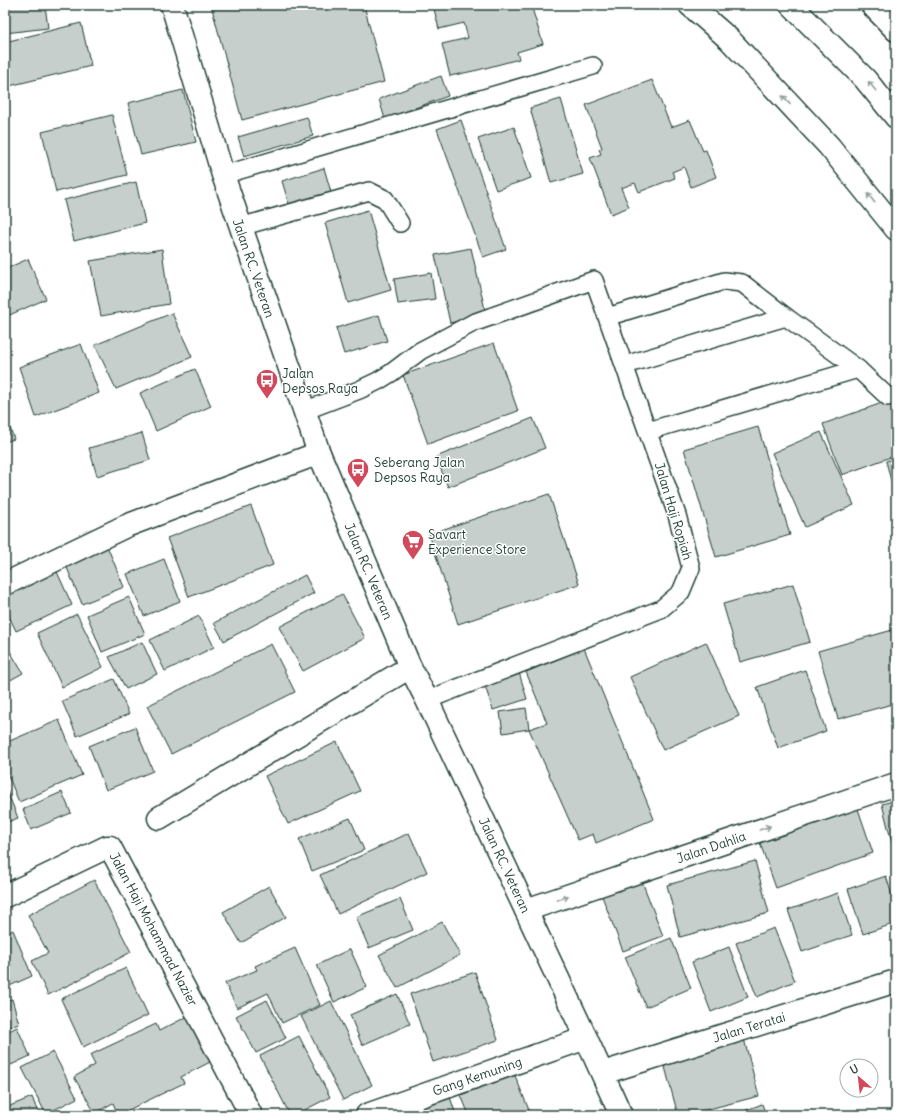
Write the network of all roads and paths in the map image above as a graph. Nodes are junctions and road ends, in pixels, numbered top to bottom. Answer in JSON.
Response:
{"nodes":[{"id":1,"x":172,"y":5,"type":"edge"},
{"id":2,"x":690,"y":5,"type":"edge"},
{"id":3,"x":791,"y":5,"type":"edge"},
{"id":4,"x":872,"y":5,"type":"edge"},
{"id":5,"x":896,"y":30,"type":"edge"},
{"id":6,"x":593,"y":66,"type":"dead end"},
{"id":7,"x":896,"y":117,"type":"edge"},
{"id":8,"x":223,"y":175,"type":"junction"},
{"id":9,"x":400,"y":223,"type":"dead end"},
{"id":10,"x":240,"y":227,"type":"junction"},
{"id":11,"x":896,"y":228,"type":"edge"},
{"id":12,"x":608,"y":317,"type":"junction"},
{"id":13,"x":786,"y":317,"type":"junction"},
{"id":14,"x":625,"y":365,"type":"junction"},
{"id":15,"x":858,"y":369,"type":"junction"},
{"id":16,"x":888,"y":397,"type":"dead end"},
{"id":17,"x":304,"y":411,"type":"junction"},
{"id":18,"x":648,"y":431,"type":"junction"},
{"id":19,"x":319,"y":453,"type":"junction"},
{"id":20,"x":5,"y":584,"type":"edge"},
{"id":21,"x":410,"y":667,"type":"junction"},
{"id":22,"x":427,"y":700,"type":"junction"},
{"id":23,"x":896,"y":784,"type":"edge"},
{"id":24,"x":159,"y":818,"type":"dead end"},
{"id":25,"x":5,"y":896,"type":"edge"},
{"id":26,"x":526,"y":910,"type":"junction"},
{"id":27,"x":896,"y":981,"type":"edge"},
{"id":28,"x":586,"y":1038,"type":"junction"},
{"id":29,"x":603,"y":1073,"type":"junction"},
{"id":30,"x":251,"y":1115,"type":"edge"},
{"id":31,"x":367,"y":1115,"type":"edge"},
{"id":32,"x":621,"y":1115,"type":"edge"}],
"edges":[{"from":1,"to":8,"type":"main road","name":"Jalan RC. Veteran"},
{"from":11,"to":2,"type":"main road","one_way":true},
{"from":7,"to":3,"type":"main road","one_way":true},
{"from":4,"to":5,"type":"main road"},
{"from":6,"to":8,"type":"lane"},
{"from":8,"to":10,"type":"main road","name":"Jalan RC. Veteran"},
{"from":9,"to":10,"type":"lane"},
{"from":10,"to":17,"type":"main road","name":"Jalan RC. Veteran"},
{"from":12,"to":13,"type":"lane"},
{"from":12,"to":14,"type":"lane","name":"Jalan Haji Ropiah"},
{"from":12,"to":17,"type":"lane","name":"Jalan Haji Ropiah"},
{"from":13,"to":14,"type":"lane"},
{"from":13,"to":15,"type":"lane"},
{"from":14,"to":18,"type":"lane","name":"Jalan Haji Ropiah"},
{"from":15,"to":16,"type":"lane"},
{"from":15,"to":18,"type":"lane"},
{"from":17,"to":19,"type":"main road","name":"Jalan RC. Veteran"},
{"from":18,"to":22,"type":"lane","name":"Jalan Haji Ropiah"},
{"from":19,"to":20,"type":"main road"},
{"from":19,"to":21,"type":"main road","name":"Jalan RC. Veteran"},
{"from":21,"to":22,"type":"main road","name":"Jalan RC. Veteran"},
{"from":21,"to":24,"type":"main road"},
{"from":22,"to":26,"type":"main road","name":"Jalan RC. Veteran"},
{"from":26,"to":23,"type":"main road","name":"Jalan Dahlia","one_way":true},
{"from":25,"to":30,"type":"main road","name":"Jalan Haji Mohammad Nazier"},
{"from":26,"to":28,"type":"main road","name":"Jalan RC. Veteran"},
{"from":27,"to":29,"type":"main road","name":"Jalan Teratai"},
{"from":28,"to":29,"type":"main road","name":"Jalan RC. Veteran"},
{"from":28,"to":31,"type":"main road","name":"Gang Kemuning"},
{"from":29,"to":32,"type":"main road","name":"Jalan RC. Veteran"}]}
